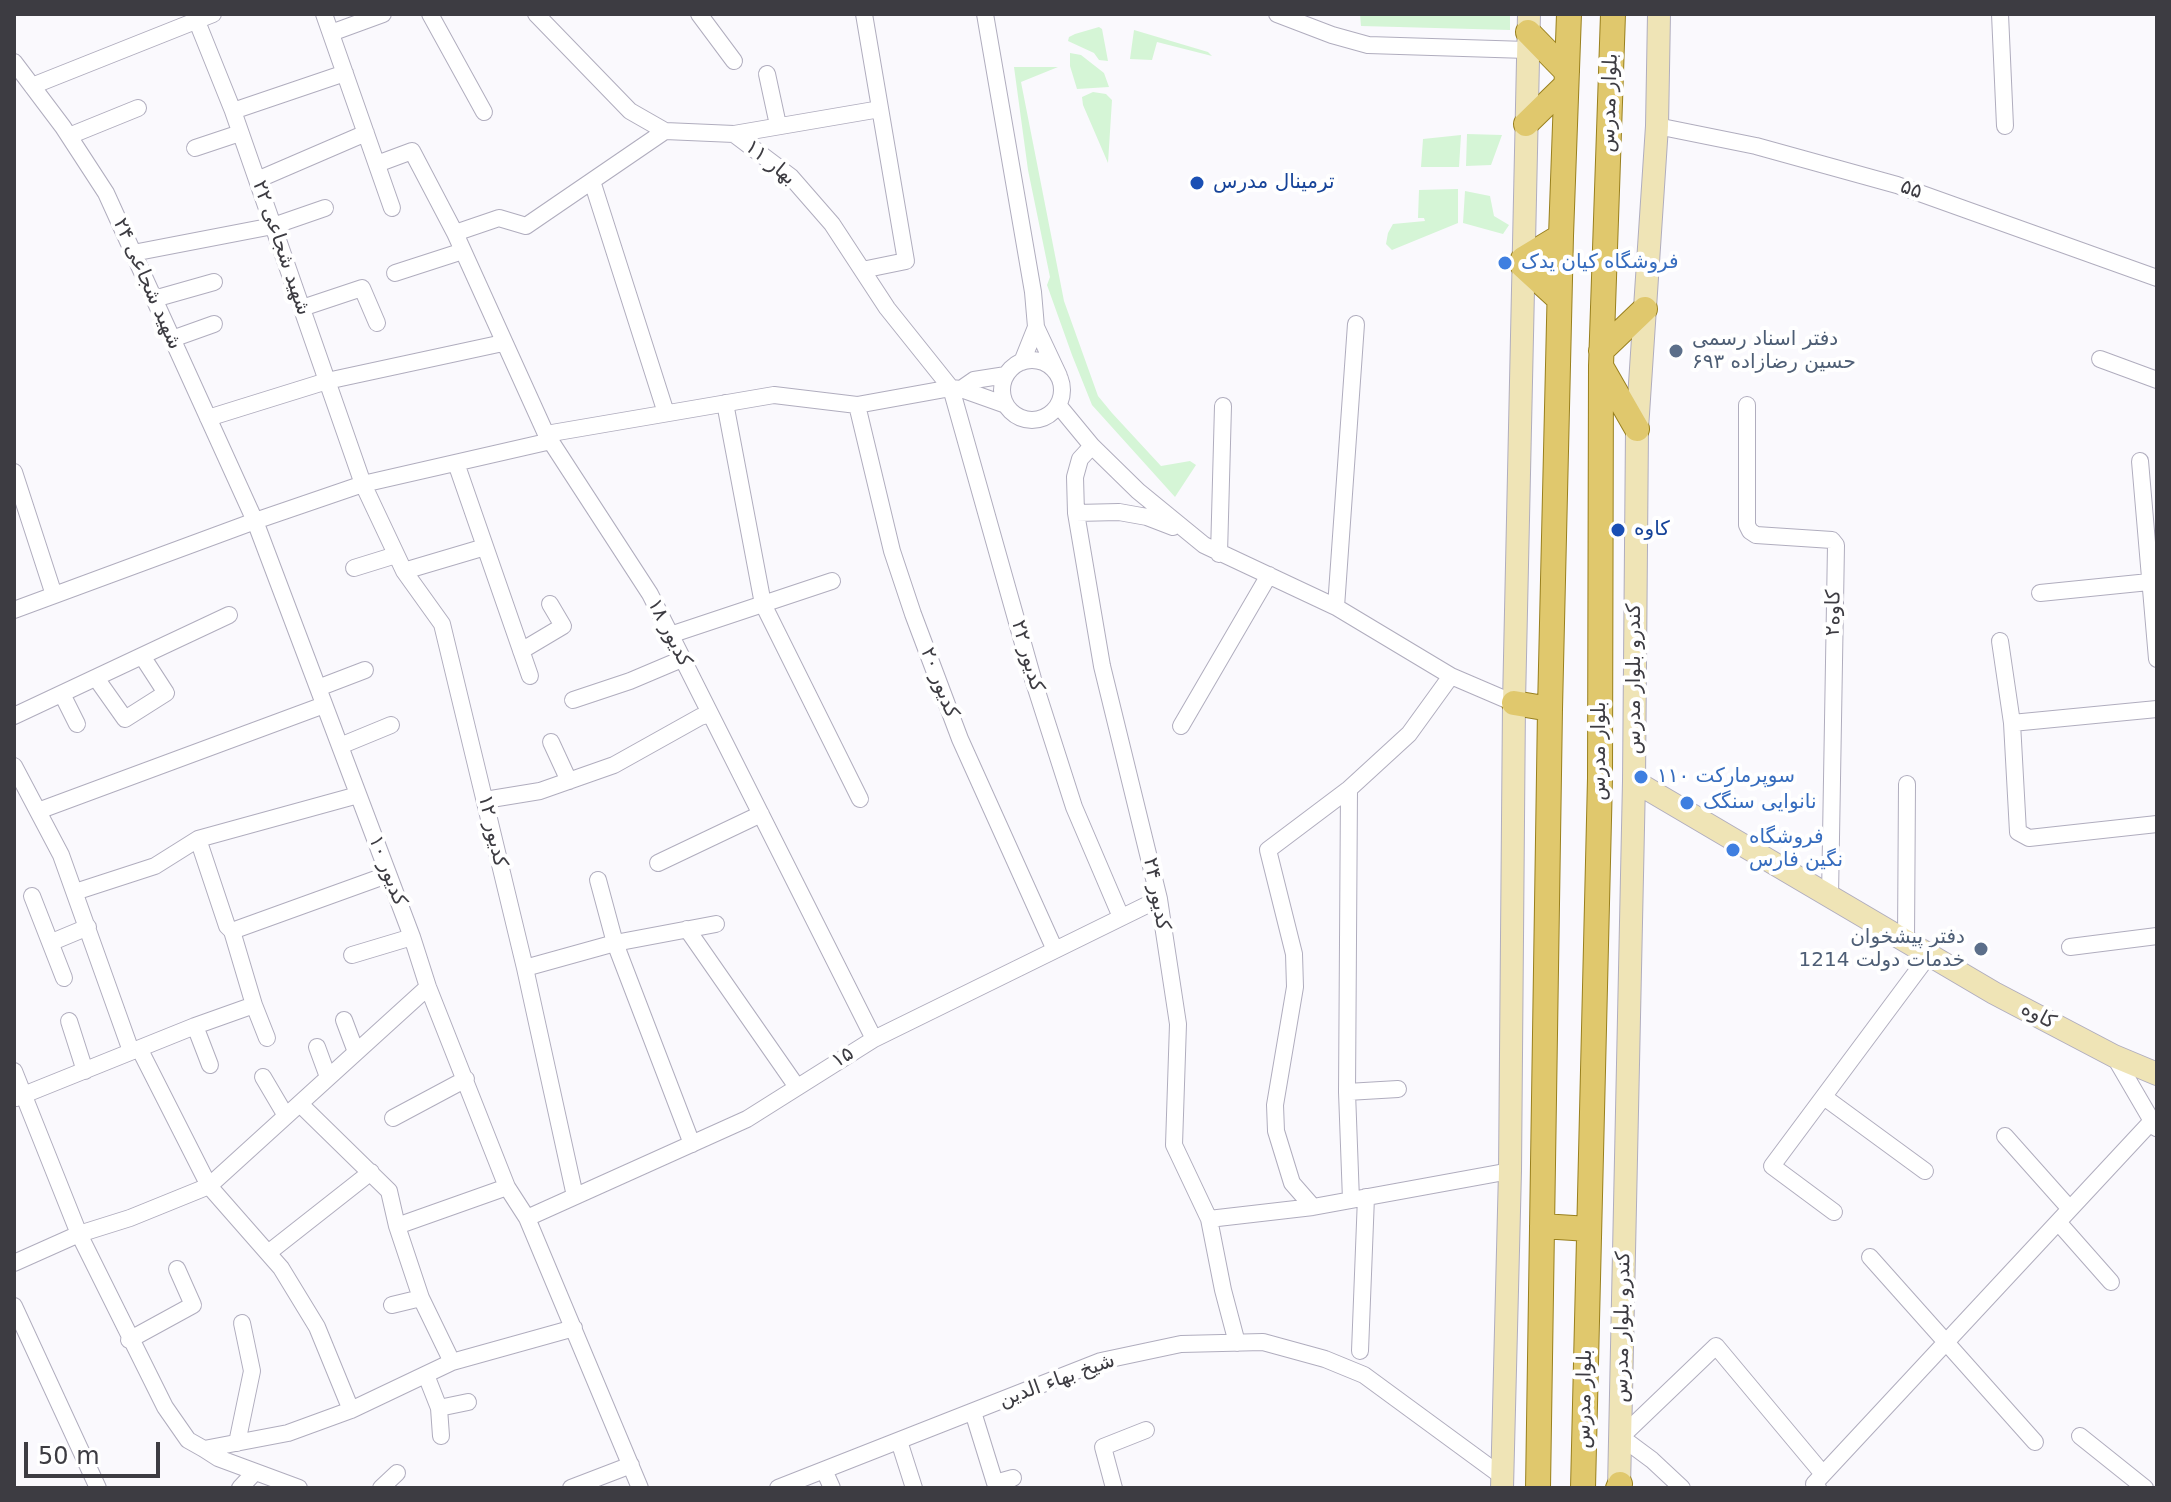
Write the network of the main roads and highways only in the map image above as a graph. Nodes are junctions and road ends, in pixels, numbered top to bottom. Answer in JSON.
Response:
{"nodes":[{"id":1,"x":1569,"y":14,"type":"edge"},
{"id":2,"x":1613,"y":14,"type":"edge"},
{"id":3,"x":1659,"y":14,"type":"edge"},
{"id":4,"x":1528,"y":32,"type":"edge"},
{"id":5,"x":1566,"y":78,"type":"junction"},
{"id":6,"x":1526,"y":124,"type":"junction"},
{"id":7,"x":1561,"y":236,"type":"junction"},
{"id":8,"x":1523,"y":262,"type":"junction"},
{"id":9,"x":1559,"y":299,"type":"junction"},
{"id":10,"x":1645,"y":309,"type":"junction"},
{"id":11,"x":1601,"y":359,"type":"junction"},
{"id":12,"x":1637,"y":429,"type":"junction"},
{"id":13,"x":1514,"y":703,"type":"junction"},
{"id":14,"x":1550,"y":709,"type":"junction"},
{"id":15,"x":1634,"y":781,"type":"junction"},
{"id":16,"x":2157,"y":1074,"type":"edge"},
{"id":17,"x":1542,"y":1226,"type":"junction"},
{"id":18,"x":1589,"y":1229,"type":"junction"},
{"id":19,"x":1502,"y":1482,"type":"edge"},
{"id":20,"x":1538,"y":1487,"type":"edge"},
{"id":21,"x":1619,"y":1487,"type":"edge"},
{"id":22,"x":1583,"y":1488,"type":"edge"}],
"edges":[{"from":1,"to":5,"type":"main road"},
{"from":2,"to":11,"type":"main road","name":"بلوار مدرس"},
{"from":3,"to":10,"type":"main road","name":"کندرو بلوار مدرس"},
{"from":4,"to":5,"type":"main road"},
{"from":4,"to":6,"type":"main road"},
{"from":5,"to":6,"type":"main road"},
{"from":5,"to":7,"type":"main road"},
{"from":6,"to":8,"type":"main road"},
{"from":7,"to":8,"type":"main road"},
{"from":7,"to":9,"type":"main road"},
{"from":8,"to":9,"type":"main road"},
{"from":8,"to":13,"type":"main road"},
{"from":9,"to":14,"type":"main road"},
{"from":10,"to":11,"type":"main road"},
{"from":10,"to":12,"type":"main road","name":"کندرو بلوار مدرس"},
{"from":11,"to":12,"type":"main road"},
{"from":11,"to":18,"type":"main road","name":"بلوار مدرس"},
{"from":12,"to":15,"type":"main road","name":"کندرو بلوار مدرس"},
{"from":13,"to":14,"type":"main road"},
{"from":13,"to":19,"type":"main road"},
{"from":14,"to":17,"type":"main road"},
{"from":15,"to":16,"type":"main road","name":"کاوه"},
{"from":15,"to":21,"type":"main road","name":"کندرو بلوار مدرس"},
{"from":17,"to":18,"type":"main road"},
{"from":17,"to":20,"type":"main road"},
{"from":18,"to":22,"type":"main road","name":"بلوار مدرس"}]}
